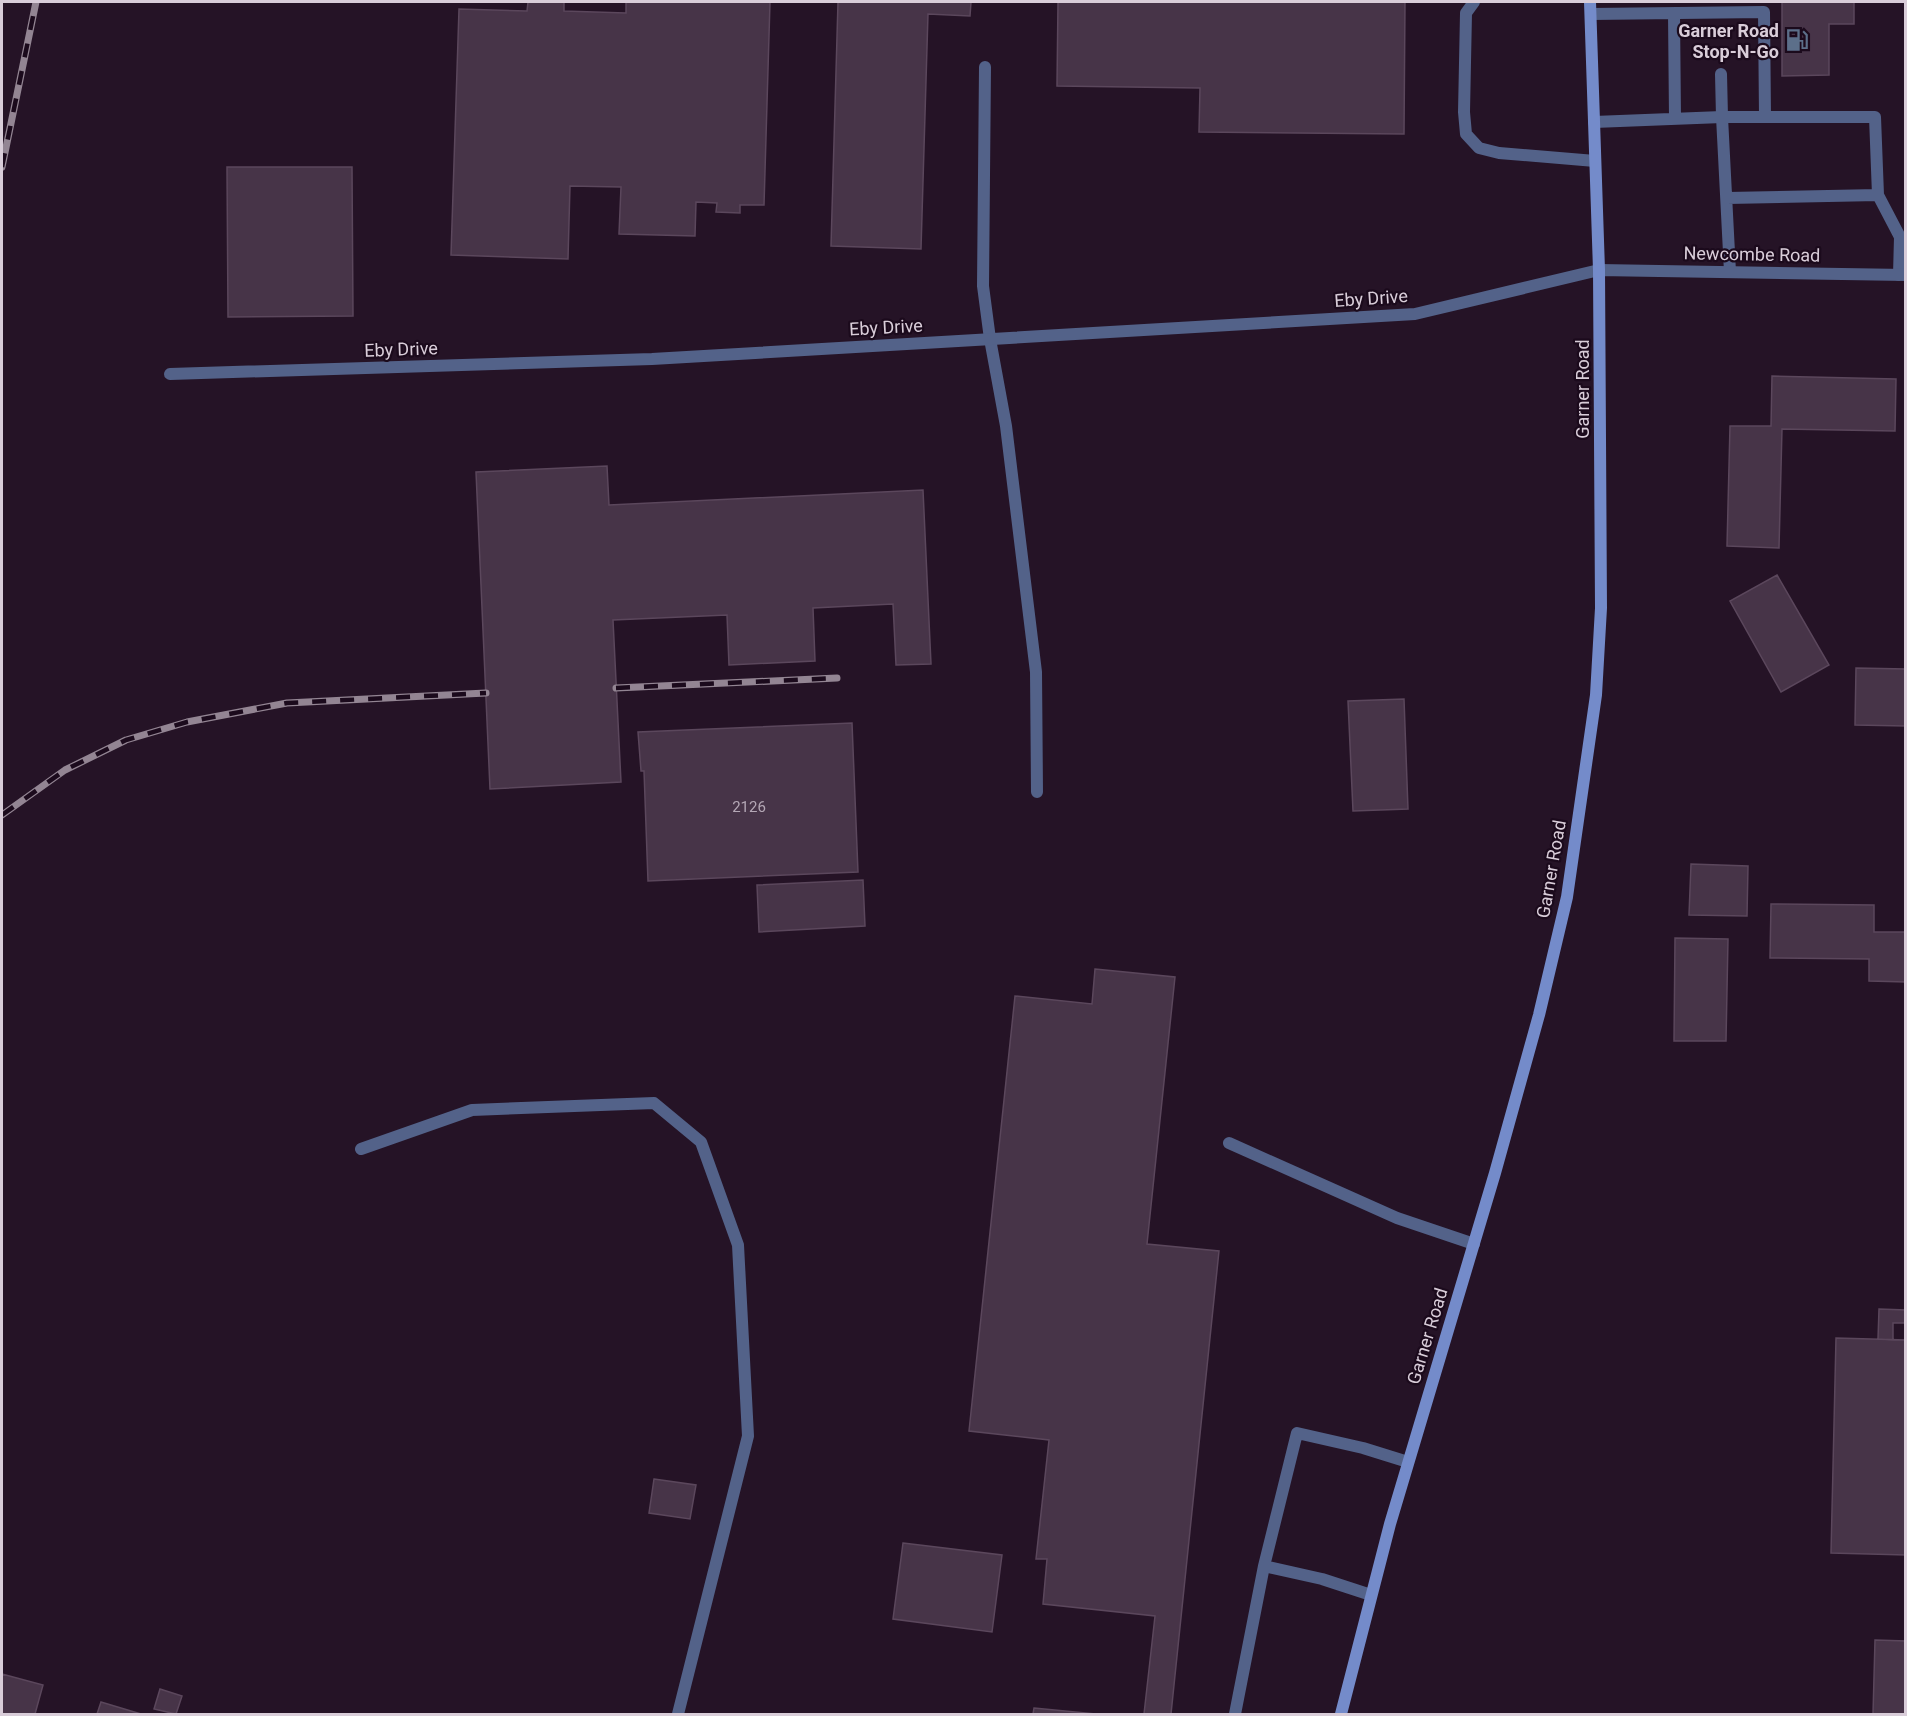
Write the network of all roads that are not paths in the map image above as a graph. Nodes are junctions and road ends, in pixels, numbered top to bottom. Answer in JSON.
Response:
{"nodes":[{"id":1,"x":1474,"y":2,"type":"edge"},
{"id":2,"x":1590,"y":8,"type":"edge"},
{"id":3,"x":1674,"y":14,"type":"junction"},
{"id":4,"x":985,"y":67,"type":"dead end"},
{"id":5,"x":1721,"y":74,"type":"dead end"},
{"id":6,"x":1722,"y":117,"type":"junction"},
{"id":7,"x":1765,"y":117,"type":"junction"},
{"id":8,"x":1675,"y":119,"type":"junction"},
{"id":9,"x":1594,"y":122,"type":"junction"},
{"id":10,"x":1595,"y":161,"type":"junction"},
{"id":11,"x":1878,"y":195,"type":"junction"},
{"id":12,"x":1727,"y":198,"type":"junction"},
{"id":13,"x":1599,"y":270,"type":"junction"},
{"id":14,"x":1730,"y":272,"type":"junction"},
{"id":15,"x":1902,"y":275,"type":"edge"},
{"id":16,"x":990,"y":339,"type":"junction"},
{"id":17,"x":170,"y":374,"type":"dead end"},
{"id":18,"x":1037,"y":792,"type":"dead end"},
{"id":19,"x":1229,"y":1143,"type":"dead end"},
{"id":20,"x":361,"y":1149,"type":"dead end"},
{"id":21,"x":1474,"y":1244,"type":"junction"},
{"id":22,"x":1408,"y":1462,"type":"junction"},
{"id":23,"x":1264,"y":1566,"type":"junction"},
{"id":24,"x":1371,"y":1595,"type":"junction"},
{"id":25,"x":678,"y":1714,"type":"edge"},
{"id":26,"x":1235,"y":1714,"type":"edge"},
{"id":27,"x":1341,"y":1714,"type":"edge"}],
"edges":[{"from":1,"to":10,"type":"street"},
{"from":2,"to":3,"type":"street"},
{"from":2,"to":9,"type":"main road","name":"Garner Road"},
{"from":3,"to":7,"type":"street"},
{"from":3,"to":8,"type":"street"},
{"from":4,"to":16,"type":"street"},
{"from":5,"to":6,"type":"street"},
{"from":6,"to":7,"type":"street"},
{"from":6,"to":8,"type":"street"},
{"from":6,"to":12,"type":"street"},
{"from":7,"to":11,"type":"street"},
{"from":8,"to":9,"type":"street"},
{"from":9,"to":10,"type":"main road","name":"Garner Road"},
{"from":10,"to":13,"type":"main road","name":"Garner Road"},
{"from":11,"to":12,"type":"street"},
{"from":11,"to":15,"type":"street"},
{"from":12,"to":14,"type":"street"},
{"from":13,"to":14,"type":"street","name":"Newcombe Road"},
{"from":13,"to":16,"type":"street","name":"Eby Drive"},
{"from":13,"to":21,"type":"main road","name":"Garner Road"},
{"from":14,"to":15,"type":"street","name":"Newcombe Road"},
{"from":16,"to":17,"type":"street","name":"Eby Drive"},
{"from":16,"to":18,"type":"street"},
{"from":19,"to":21,"type":"street"},
{"from":20,"to":25,"type":"street"},
{"from":21,"to":22,"type":"main road","name":"Garner Road"},
{"from":22,"to":23,"type":"street"},
{"from":22,"to":24,"type":"main road","name":"Garner Road"},
{"from":23,"to":24,"type":"street"},
{"from":23,"to":26,"type":"street"},
{"from":24,"to":27,"type":"main road","name":"Garner Road"}]}
